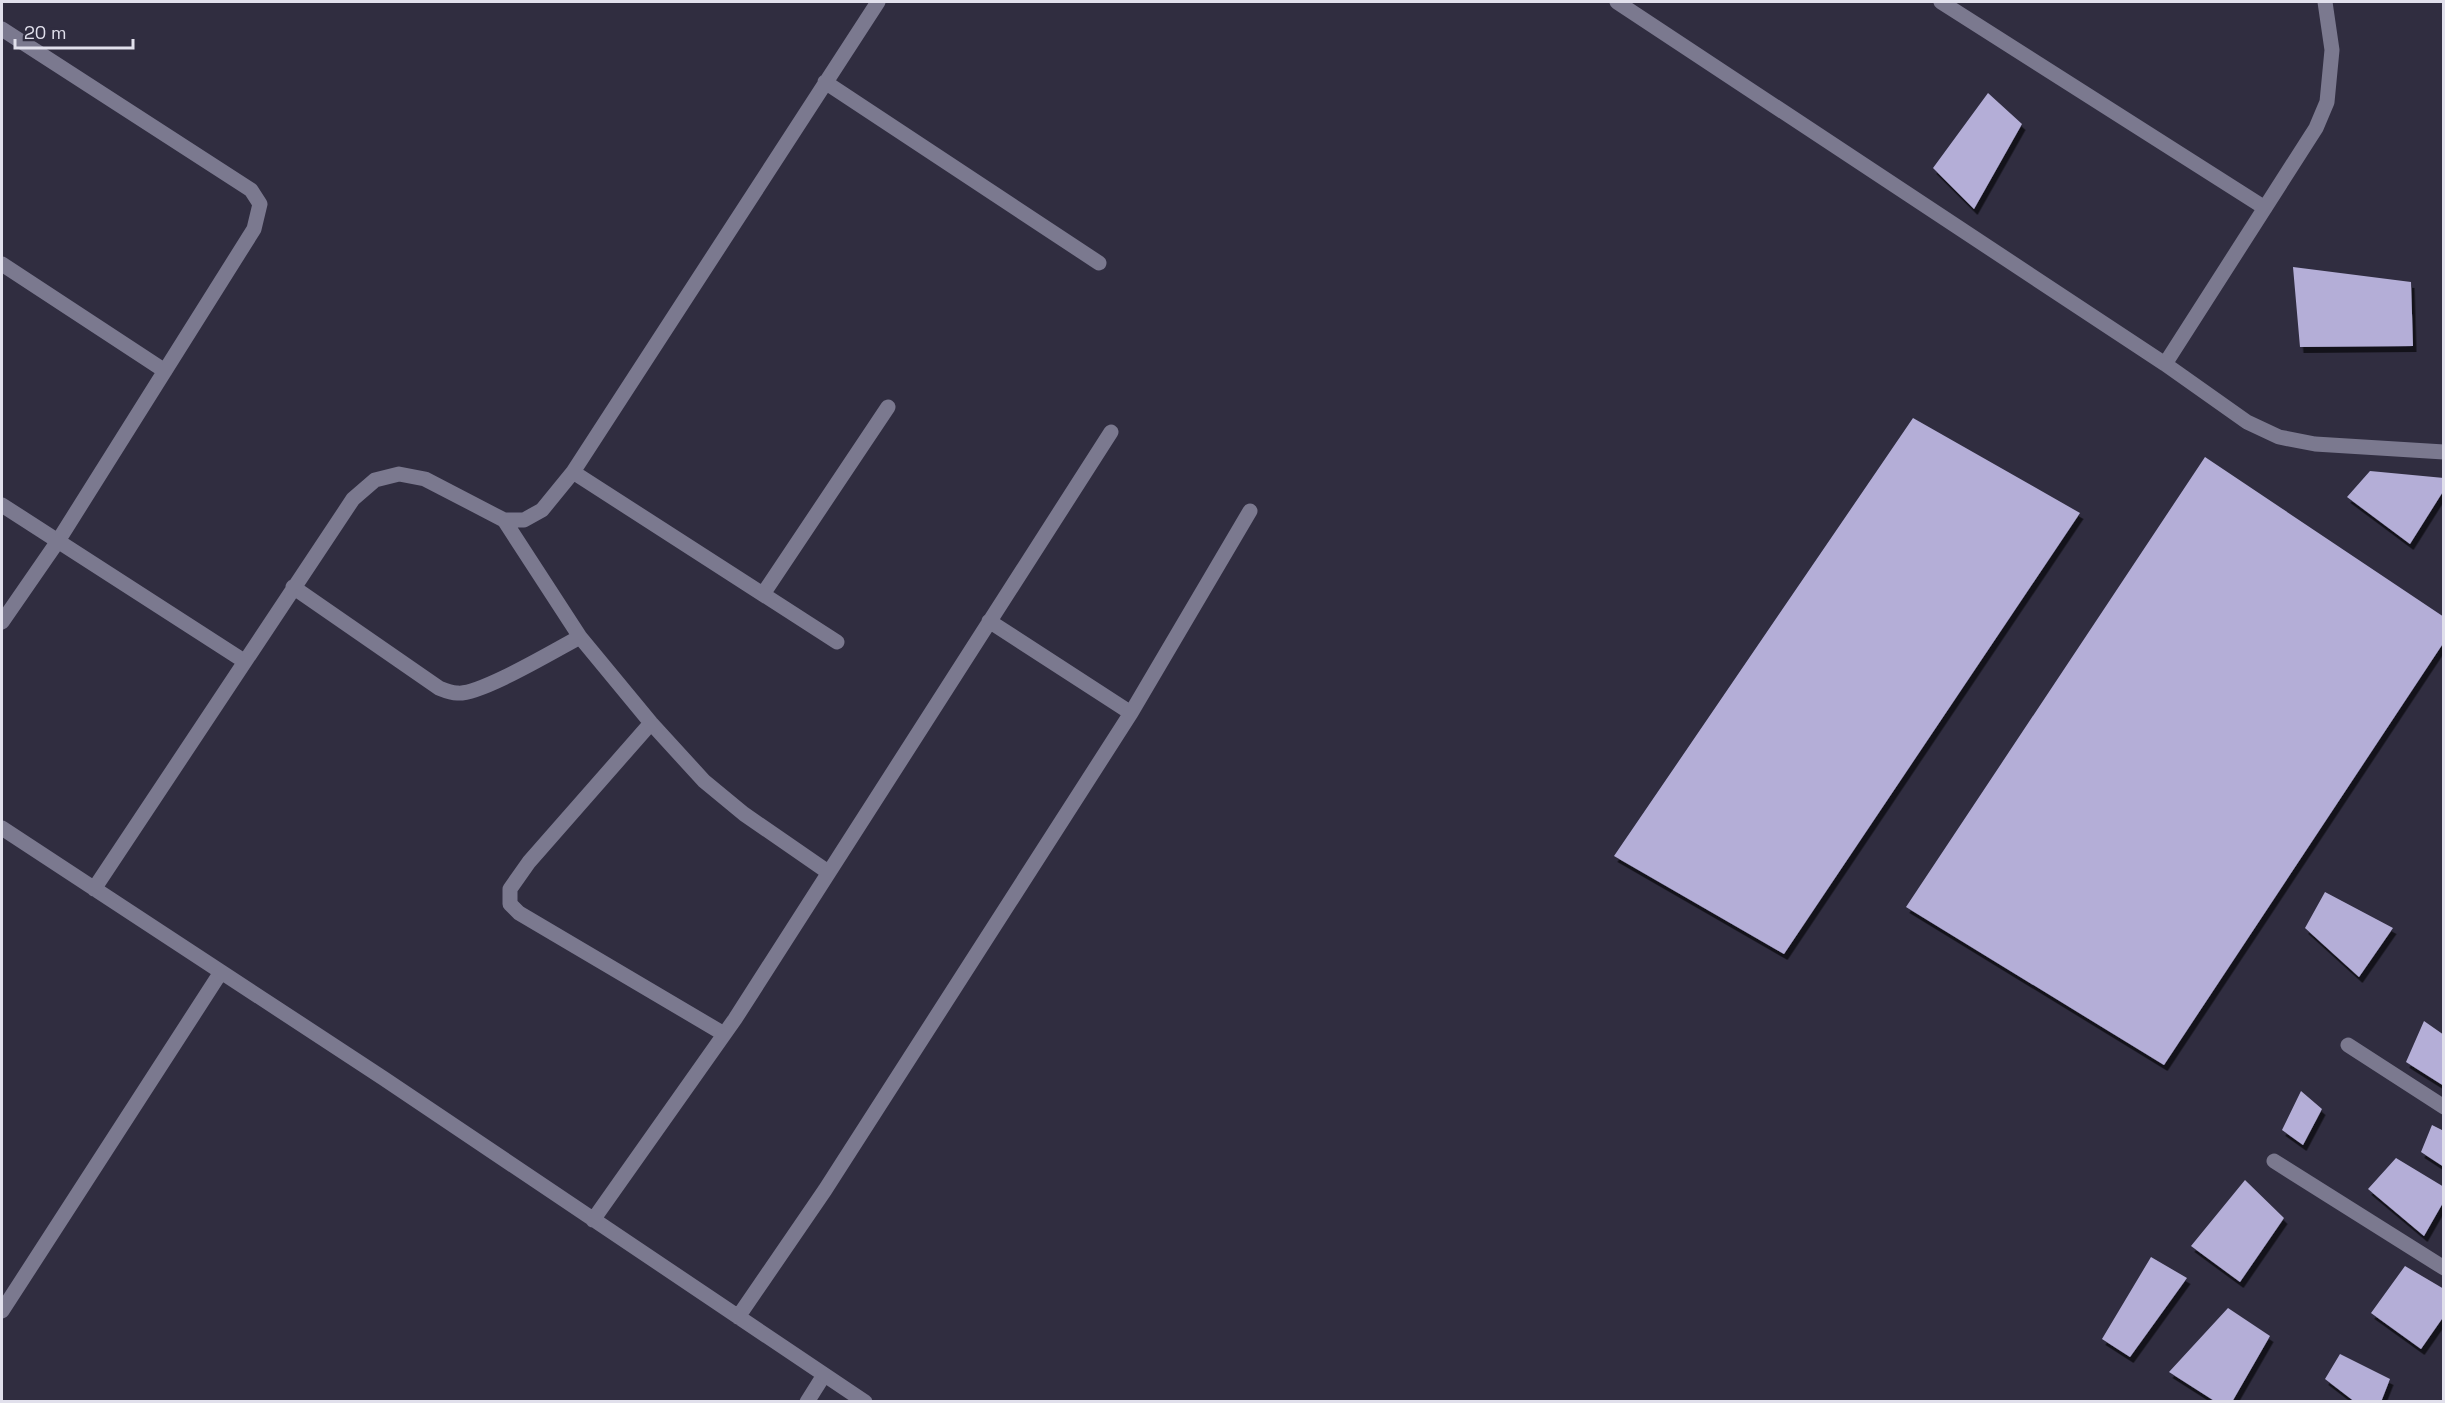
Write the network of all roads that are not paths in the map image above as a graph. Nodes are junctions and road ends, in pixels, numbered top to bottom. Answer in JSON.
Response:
{"nodes":[{"id":1,"x":878,"y":2,"type":"edge"},
{"id":2,"x":1617,"y":2,"type":"edge"},
{"id":3,"x":1941,"y":2,"type":"edge"},
{"id":4,"x":2325,"y":2,"type":"edge"},
{"id":5,"x":2,"y":29,"type":"edge"},
{"id":6,"x":825,"y":82,"type":"junction"},
{"id":7,"x":2265,"y":208,"type":"junction"},
{"id":8,"x":1099,"y":263,"type":"dead end"},
{"id":9,"x":2,"y":264,"type":"edge"},
{"id":10,"x":2165,"y":364,"type":"junction"},
{"id":11,"x":165,"y":371,"type":"junction"},
{"id":12,"x":888,"y":407,"type":"dead end"},
{"id":13,"x":1111,"y":432,"type":"dead end"},
{"id":14,"x":2444,"y":452,"type":"edge"},
{"id":15,"x":573,"y":472,"type":"junction"},
{"id":16,"x":2,"y":505,"type":"edge"},
{"id":17,"x":1250,"y":512,"type":"dead end"},
{"id":18,"x":504,"y":520,"type":"junction"},
{"id":19,"x":58,"y":541,"type":"junction"},
{"id":20,"x":293,"y":586,"type":"junction"},
{"id":21,"x":763,"y":594,"type":"junction"},
{"id":22,"x":989,"y":621,"type":"junction"},
{"id":23,"x":2,"y":622,"type":"edge"},
{"id":24,"x":580,"y":637,"type":"junction"},
{"id":25,"x":837,"y":642,"type":"dead end"},
{"id":26,"x":244,"y":661,"type":"junction"},
{"id":27,"x":1131,"y":713,"type":"junction"},
{"id":28,"x":651,"y":723,"type":"junction"},
{"id":29,"x":2,"y":828,"type":"edge"},
{"id":30,"x":828,"y":872,"type":"junction"},
{"id":31,"x":94,"y":889,"type":"junction"},
{"id":32,"x":221,"y":972,"type":"junction"},
{"id":33,"x":724,"y":1034,"type":"junction"},
{"id":34,"x":2348,"y":1045,"type":"dead end"},
{"id":35,"x":2444,"y":1107,"type":"edge"},
{"id":36,"x":2274,"y":1161,"type":"dead end"},
{"id":37,"x":593,"y":1220,"type":"junction"},
{"id":38,"x":2444,"y":1268,"type":"edge"},
{"id":39,"x":2,"y":1311,"type":"edge"},
{"id":40,"x":738,"y":1317,"type":"junction"},
{"id":41,"x":824,"y":1374,"type":"junction"},
{"id":42,"x":807,"y":1401,"type":"edge"},
{"id":43,"x":864,"y":1401,"type":"edge"}],
"edges":[{"from":1,"to":6,"type":"street"},
{"from":2,"to":10,"type":"street"},
{"from":3,"to":7,"type":"street"},
{"from":4,"to":7,"type":"street"},
{"from":5,"to":11,"type":"street"},
{"from":6,"to":8,"type":"street"},
{"from":6,"to":15,"type":"street"},
{"from":7,"to":10,"type":"street"},
{"from":9,"to":11,"type":"street"},
{"from":10,"to":14,"type":"street"},
{"from":11,"to":19,"type":"street"},
{"from":12,"to":21,"type":"street"},
{"from":13,"to":22,"type":"street"},
{"from":15,"to":18,"type":"street"},
{"from":15,"to":21,"type":"street"},
{"from":16,"to":19,"type":"street"},
{"from":17,"to":27,"type":"street"},
{"from":18,"to":20,"type":"street"},
{"from":18,"to":24,"type":"street"},
{"from":19,"to":23,"type":"street"},
{"from":19,"to":26,"type":"street"},
{"from":20,"to":24,"type":"street"},
{"from":20,"to":26,"type":"street"},
{"from":21,"to":25,"type":"street"},
{"from":22,"to":27,"type":"street"},
{"from":22,"to":30,"type":"street"},
{"from":24,"to":28,"type":"street"},
{"from":26,"to":31,"type":"street"},
{"from":27,"to":40,"type":"street"},
{"from":28,"to":30,"type":"street"},
{"from":28,"to":33,"type":"street"},
{"from":29,"to":31,"type":"street"},
{"from":30,"to":33,"type":"street"},
{"from":31,"to":32,"type":"street"},
{"from":32,"to":37,"type":"street"},
{"from":32,"to":39,"type":"street"},
{"from":33,"to":37,"type":"street"},
{"from":34,"to":35,"type":"street"},
{"from":36,"to":38,"type":"street"},
{"from":37,"to":40,"type":"street"},
{"from":40,"to":41,"type":"street"},
{"from":41,"to":42,"type":"street"},
{"from":41,"to":43,"type":"street"}]}
